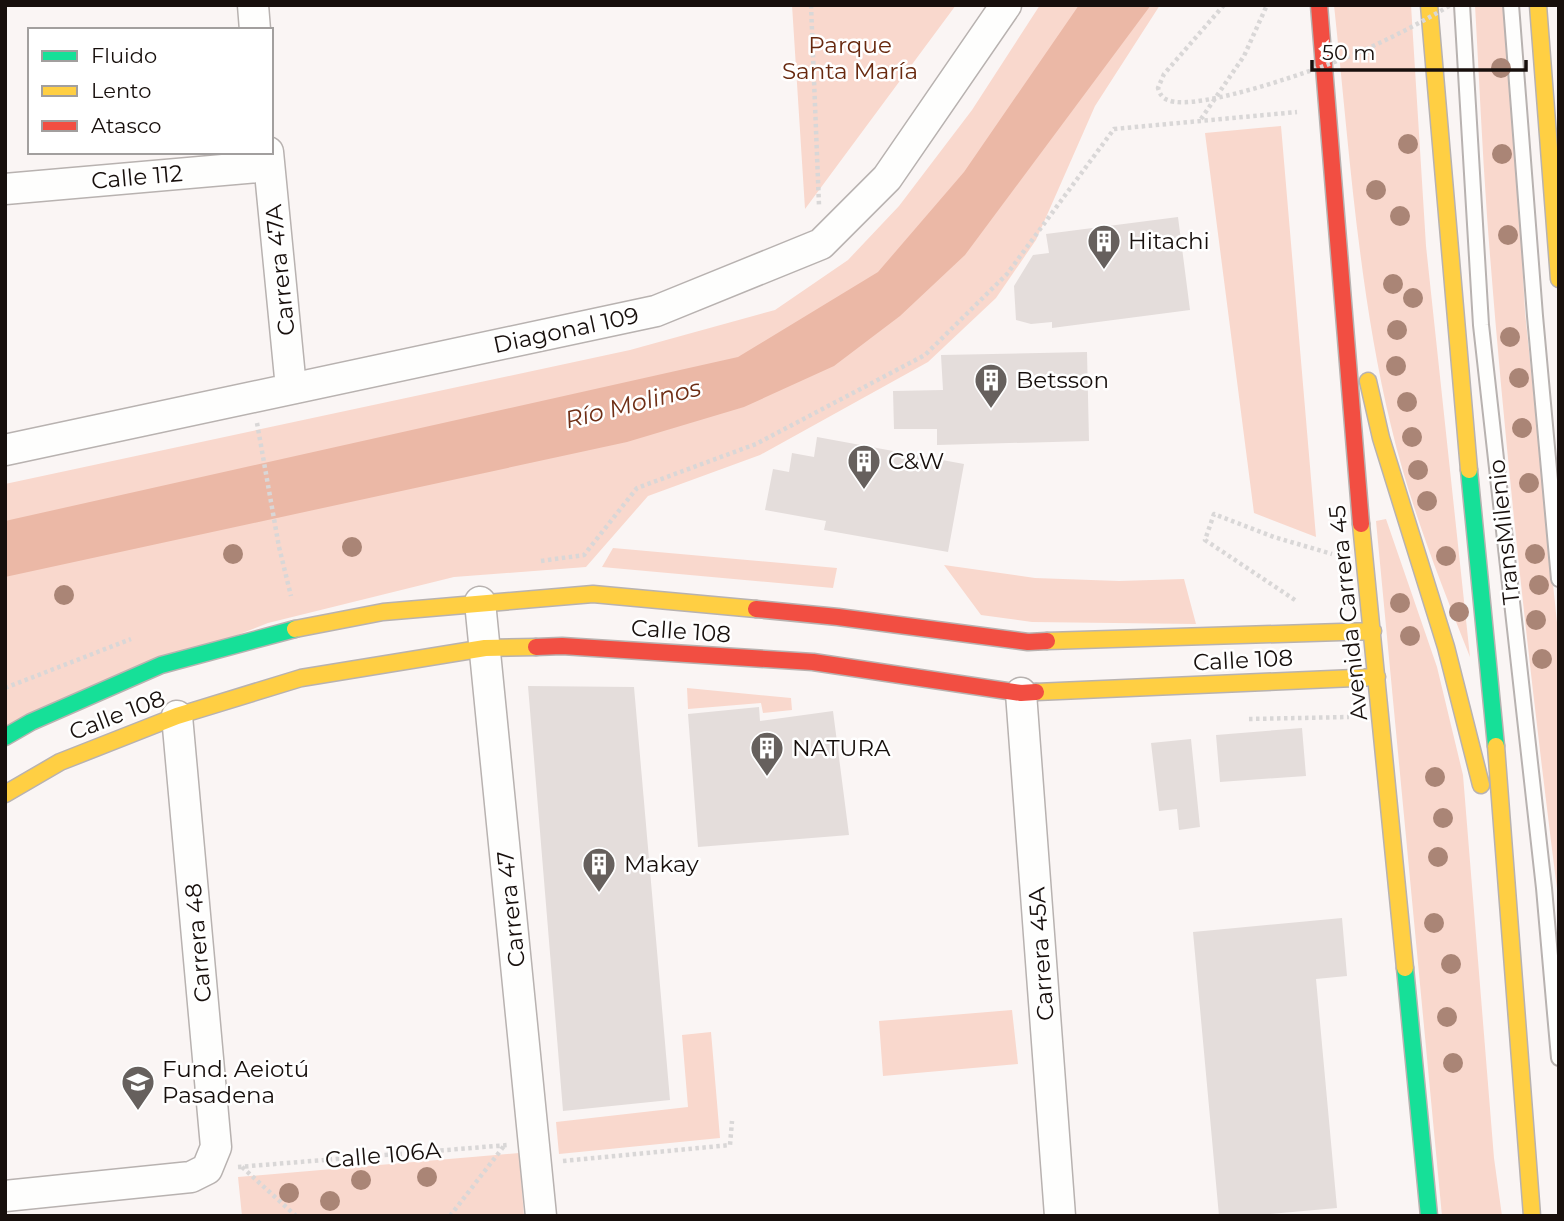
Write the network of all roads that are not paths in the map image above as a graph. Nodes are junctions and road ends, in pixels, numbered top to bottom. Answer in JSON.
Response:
{"nodes":[{"id":1,"x":253,"y":5,"type":"edge"},
{"id":2,"x":1006,"y":5,"type":"edge"},
{"id":3,"x":1320,"y":5,"type":"edge"},
{"id":4,"x":1429,"y":5,"type":"edge"},
{"id":5,"x":1462,"y":5,"type":"edge"},
{"id":6,"x":1511,"y":5,"type":"edge"},
{"id":7,"x":1538,"y":5,"type":"edge"},
{"id":8,"x":255,"y":28,"type":"edge"},
{"id":9,"x":268,"y":159,"type":"edge"},
{"id":10,"x":5,"y":189,"type":"edge"},
{"id":11,"x":1339,"y":257,"type":"junction"},
{"id":12,"x":1559,"y":279,"type":"edge"},
{"id":13,"x":291,"y":388,"type":"junction"},
{"id":14,"x":5,"y":450,"type":"edge"},
{"id":15,"x":1559,"y":579,"type":"edge"},
{"id":16,"x":480,"y":601,"type":"junction"},
{"id":17,"x":1373,"y":631,"type":"junction"},
{"id":18,"x":485,"y":648,"type":"junction"},
{"id":19,"x":1377,"y":677,"type":"junction"},
{"id":20,"x":1021,"y":693,"type":"junction"},
{"id":21,"x":177,"y":716,"type":"junction"},
{"id":22,"x":5,"y":737,"type":"edge"},
{"id":23,"x":5,"y":794,"type":"edge"},
{"id":24,"x":1507,"y":890,"type":"junction"},
{"id":25,"x":1559,"y":1058,"type":"edge"},
{"id":26,"x":5,"y":1196,"type":"edge"},
{"id":27,"x":541,"y":1216,"type":"edge"},
{"id":28,"x":1060,"y":1216,"type":"edge"},
{"id":29,"x":1429,"y":1216,"type":"edge"},
{"id":30,"x":1532,"y":1216,"type":"edge"}],
"edges":[{"from":1,"to":8,"type":"street"},
{"from":2,"to":13,"type":"street","name":"Diagonal 109"},
{"from":3,"to":11,"type":"main road","name":"Avenida Carrera 45"},
{"from":4,"to":24,"type":"main road"},
{"from":5,"to":25,"type":"lane","name":"TransMilenio"},
{"from":6,"to":15,"type":"lane"},
{"from":7,"to":12,"type":"main road"},
{"from":9,"to":10,"type":"street","name":"Calle 112"},
{"from":9,"to":13,"type":"street","name":"Carrera 47A"},
{"from":11,"to":17,"type":"main road","name":"Avenida Carrera 45"},
{"from":11,"to":24,"type":"main road"},
{"from":13,"to":14,"type":"street","name":"Diagonal 109"},
{"from":16,"to":17,"type":"main road","name":"Calle 108"},
{"from":16,"to":18,"type":"street","name":"Carrera 47"},
{"from":16,"to":22,"type":"main road","name":"Calle 108"},
{"from":17,"to":19,"type":"main road","name":"Avenida Carrera 45"},
{"from":18,"to":20,"type":"main road","name":"Calle 108"},
{"from":18,"to":21,"type":"main road","name":"Calle 108"},
{"from":18,"to":27,"type":"street","name":"Carrera 47"},
{"from":19,"to":20,"type":"main road","name":"Calle 108"},
{"from":19,"to":29,"type":"main road","name":"Avenida Carrera 45"},
{"from":20,"to":28,"type":"street","name":"Carrera 45A"},
{"from":21,"to":23,"type":"main road","name":"Calle 108"},
{"from":21,"to":26,"type":"street","name":"Carrera 48"},
{"from":24,"to":30,"type":"main road"}]}
